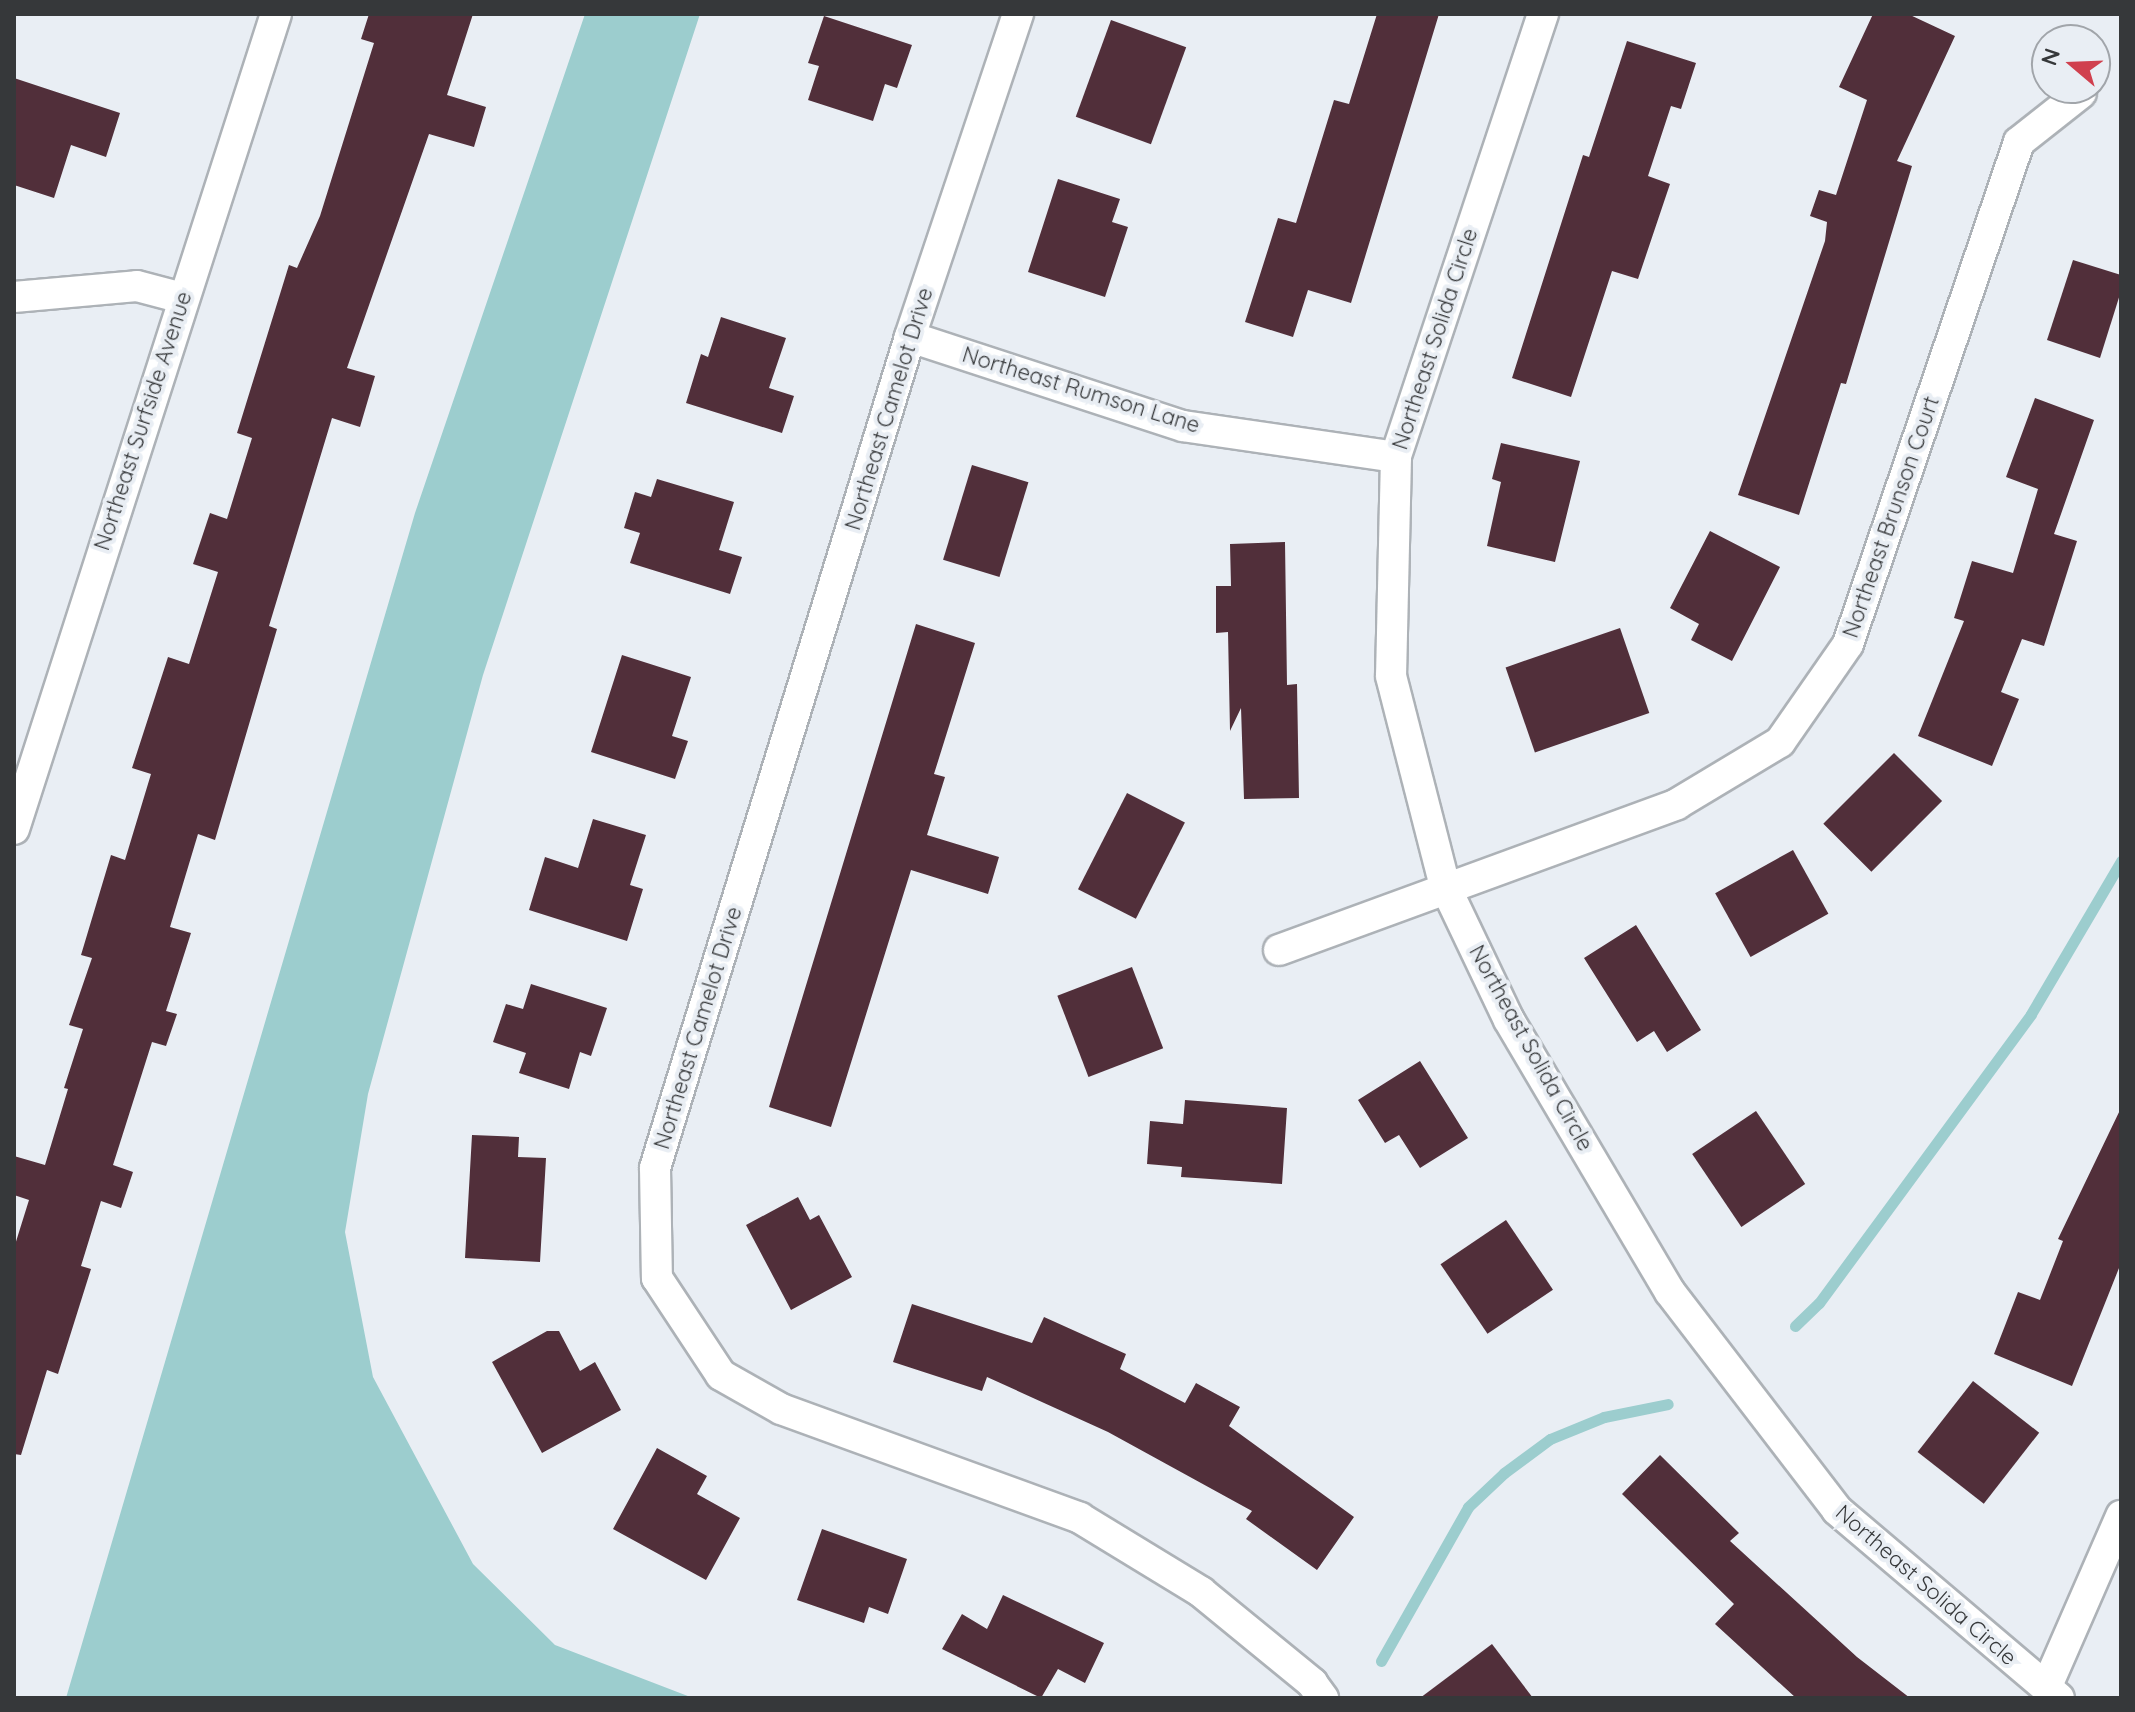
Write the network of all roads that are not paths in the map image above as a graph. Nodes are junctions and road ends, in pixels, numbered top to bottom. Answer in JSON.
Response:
{"nodes":[{"id":1,"x":276,"y":14,"type":"edge"},
{"id":2,"x":1018,"y":14,"type":"edge"},
{"id":3,"x":1543,"y":14,"type":"edge"},
{"id":4,"x":2067,"y":104,"type":"edge"},
{"id":5,"x":14,"y":297,"type":"edge"},
{"id":6,"x":182,"y":298,"type":"junction"},
{"id":7,"x":910,"y":337,"type":"junction"},
{"id":8,"x":1396,"y":457,"type":"junction"},
{"id":9,"x":14,"y":829,"type":"edge"},
{"id":10,"x":1445,"y":886,"type":"junction"},
{"id":11,"x":1279,"y":950,"type":"dead end"},
{"id":12,"x":2121,"y":1516,"type":"edge"},
{"id":13,"x":2052,"y":1693,"type":"edge"},
{"id":14,"x":1323,"y":1698,"type":"edge"}],
"edges":[{"from":1,"to":6,"type":"street","name":"Northeast Surfside Avenue"},
{"from":2,"to":7,"type":"street","name":"Northeast Camelot Drive"},
{"from":3,"to":8,"type":"street","name":"Northeast Solida Circle"},
{"from":4,"to":10,"type":"street","name":"Northeast Brunson Court"},
{"from":5,"to":6,"type":"street"},
{"from":6,"to":9,"type":"street","name":"Northeast Surfside Avenue"},
{"from":7,"to":8,"type":"street","name":"Northeast Rumson Lane"},
{"from":7,"to":14,"type":"street","name":"Northeast Camelot Drive"},
{"from":8,"to":10,"type":"street","name":"Northeast Solida Circle"},
{"from":10,"to":11,"type":"street","name":"Northeast Brunson Court"},
{"from":10,"to":13,"type":"street","name":"Northeast Solida Circle"},
{"from":12,"to":13,"type":"street"}]}
